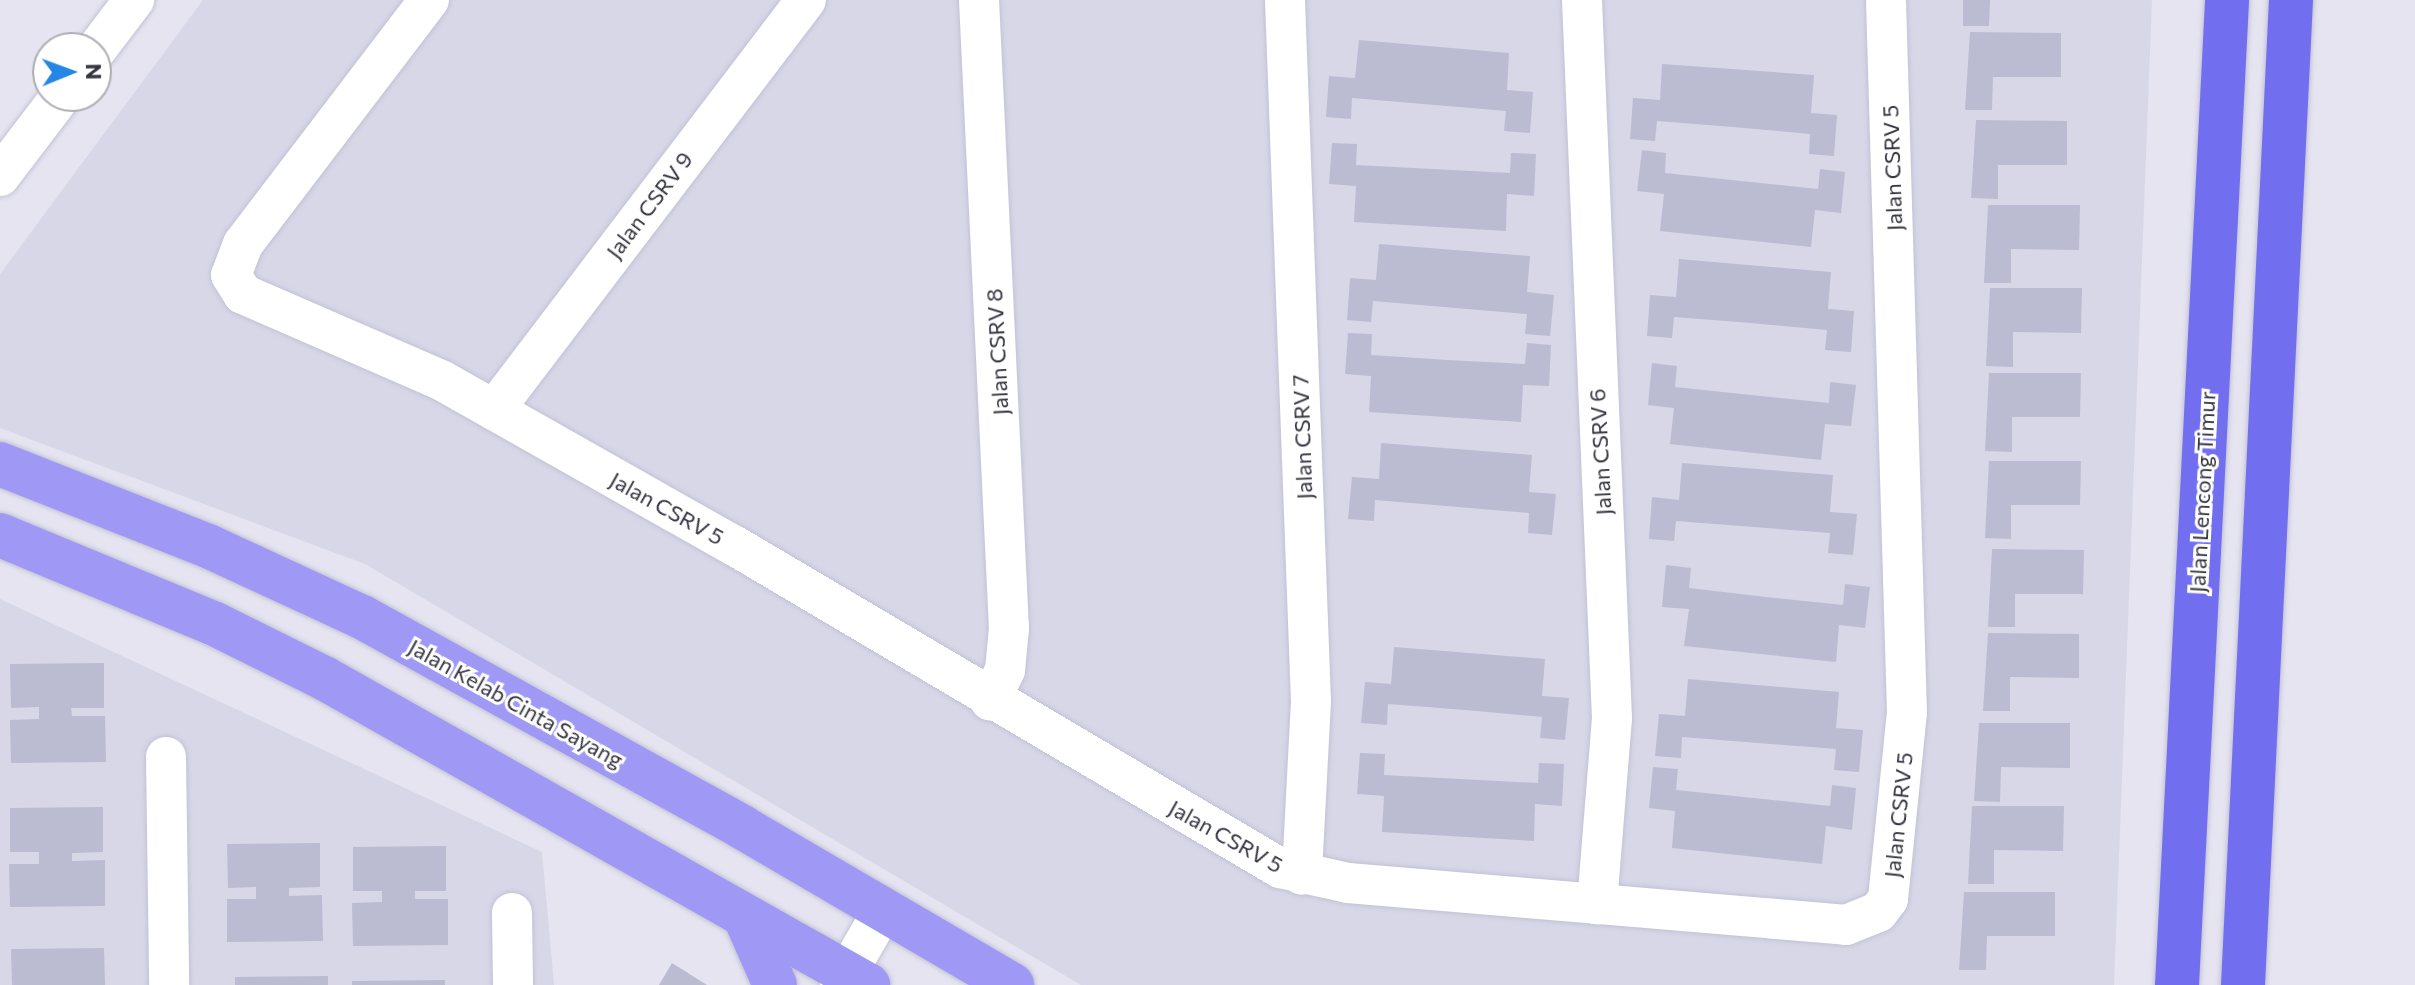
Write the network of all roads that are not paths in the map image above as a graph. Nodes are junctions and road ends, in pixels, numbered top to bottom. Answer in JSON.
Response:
{"nodes":[{"id":1,"x":134,"y":0,"type":"edge"},
{"id":2,"x":429,"y":0,"type":"edge"},
{"id":3,"x":806,"y":0,"type":"edge"},
{"id":4,"x":979,"y":0,"type":"edge"},
{"id":5,"x":1285,"y":0,"type":"edge"},
{"id":6,"x":1582,"y":0,"type":"edge"},
{"id":7,"x":1886,"y":0,"type":"edge"},
{"id":8,"x":2227,"y":0,"type":"edge"},
{"id":9,"x":2291,"y":0,"type":"edge"},
{"id":10,"x":110,"y":32,"type":"edge"},
{"id":11,"x":49,"y":112,"type":"edge"},
{"id":12,"x":0,"y":176,"type":"edge"},
{"id":13,"x":494,"y":410,"type":"junction"},
{"id":14,"x":0,"y":464,"type":"edge"},
{"id":15,"x":0,"y":535,"type":"edge"},
{"id":16,"x":990,"y":701,"type":"junction"},
{"id":17,"x":166,"y":757,"type":"dead end"},
{"id":18,"x":1302,"y":875,"type":"junction"},
{"id":19,"x":1597,"y":904,"type":"junction"},
{"id":20,"x":884,"y":909,"type":"junction"},
{"id":21,"x":512,"y":913,"type":"dead end"},
{"id":22,"x":745,"y":917,"type":"junction"},
{"id":23,"x":846,"y":982,"type":"edge"},
{"id":24,"x":169,"y":985,"type":"edge"},
{"id":25,"x":513,"y":985,"type":"edge"},
{"id":26,"x":775,"y":985,"type":"edge"},
{"id":27,"x":1012,"y":985,"type":"edge"},
{"id":28,"x":2177,"y":985,"type":"edge"},
{"id":29,"x":2243,"y":985,"type":"edge"}],
"edges":[{"from":1,"to":10,"type":"street"},
{"from":2,"to":13,"type":"street","name":"Jalan CSRV 5"},
{"from":3,"to":13,"type":"street","name":"Jalan CSRV 9"},
{"from":4,"to":16,"type":"street","name":"Jalan CSRV 8"},
{"from":5,"to":18,"type":"street","name":"Jalan CSRV 7"},
{"from":6,"to":19,"type":"street","name":"Jalan CSRV 6"},
{"from":7,"to":19,"type":"street","name":"Jalan CSRV 5"},
{"from":8,"to":28,"type":"highway","name":"Jalan Lencong Timur"},
{"from":9,"to":29,"type":"highway"},
{"from":11,"to":12,"type":"street"},
{"from":13,"to":16,"type":"street","name":"Jalan CSRV 5"},
{"from":14,"to":20,"type":"main road","name":"Jalan Kelab Cinta Sayang"},
{"from":15,"to":22,"type":"main road"},
{"from":16,"to":18,"type":"street","name":"Jalan CSRV 5"},
{"from":17,"to":24,"type":"street"},
{"from":18,"to":19,"type":"street","name":"Jalan CSRV 5"},
{"from":20,"to":23,"type":"street"},
{"from":20,"to":27,"type":"main road","name":"Jalan Kelab Cinta Sayang"},
{"from":21,"to":25,"type":"street"},
{"from":22,"to":23,"type":"main road"},
{"from":22,"to":26,"type":"main road"}]}
